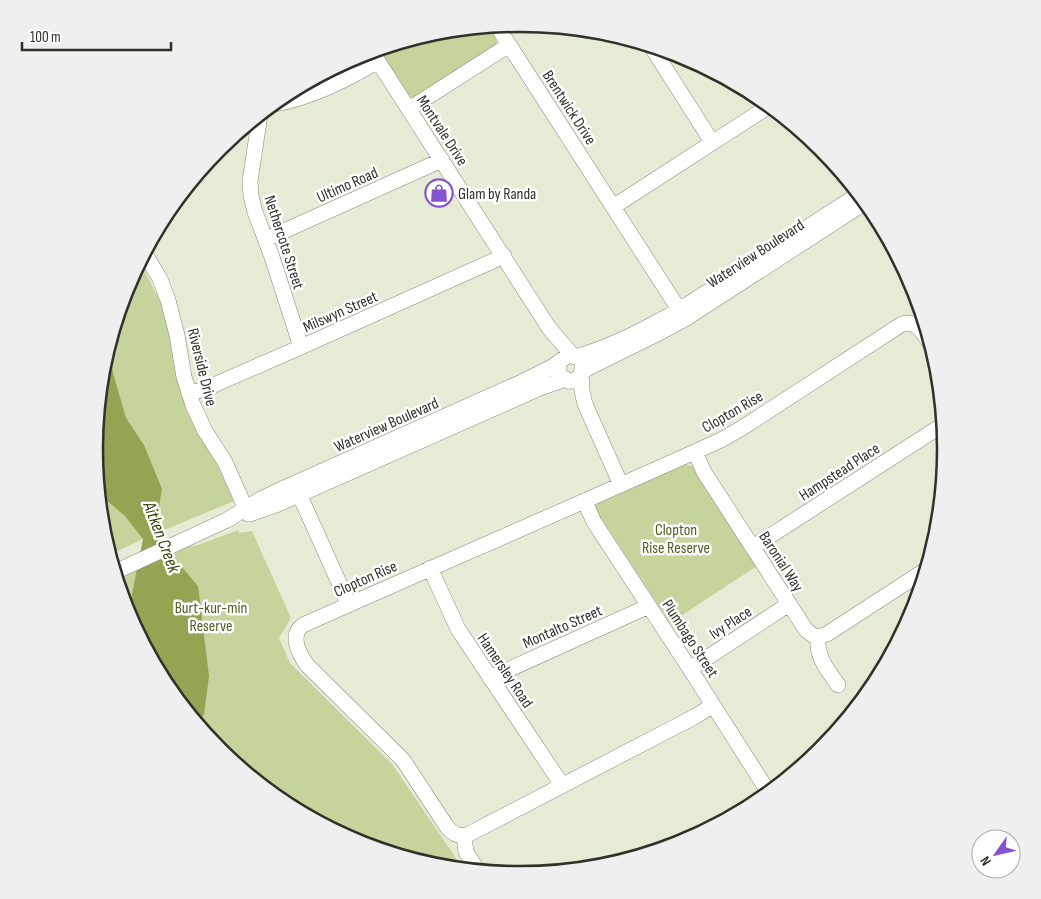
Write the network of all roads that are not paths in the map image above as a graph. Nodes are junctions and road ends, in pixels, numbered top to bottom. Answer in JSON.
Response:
{"nodes":[{"id":1,"x":501,"y":33,"type":"edge"},
{"id":2,"x":509,"y":45,"type":"junction"},
{"id":3,"x":657,"y":56,"type":"edge"},
{"id":4,"x":377,"y":58,"type":"edge"},
{"id":5,"x":371,"y":60,"type":"edge"},
{"id":6,"x":293,"y":100,"type":"edge"},
{"id":7,"x":409,"y":109,"type":"junction"},
{"id":8,"x":762,"y":110,"type":"edge"},
{"id":9,"x":258,"y":126,"type":"edge"},
{"id":10,"x":712,"y":142,"type":"junction"},
{"id":11,"x":442,"y":160,"type":"junction"},
{"id":12,"x":853,"y":198,"type":"edge"},
{"id":13,"x":858,"y":206,"type":"edge"},
{"id":14,"x":613,"y":207,"type":"junction"},
{"id":15,"x":266,"y":239,"type":"junction"},
{"id":16,"x":796,"y":241,"type":"junction"},
{"id":17,"x":504,"y":256,"type":"junction"},
{"id":18,"x":149,"y":261,"type":"edge"},
{"id":19,"x":682,"y":314,"type":"junction"},
{"id":20,"x":919,"y":328,"type":"edge"},
{"id":21,"x":301,"y":347,"type":"junction"},
{"id":22,"x":567,"y":360,"type":"junction"},
{"id":23,"x":574,"y":377,"type":"junction"},
{"id":24,"x":189,"y":394,"type":"junction"},
{"id":25,"x":937,"y":428,"type":"edge"},
{"id":26,"x":424,"y":433,"type":"junction"},
{"id":27,"x":695,"y":452,"type":"junction"},
{"id":28,"x":621,"y":485,"type":"junction"},
{"id":29,"x":297,"y":489,"type":"junction"},
{"id":30,"x":585,"y":502,"type":"junction"},
{"id":31,"x":247,"y":512,"type":"junction"},
{"id":32,"x":753,"y":547,"type":"junction"},
{"id":33,"x":430,"y":568,"type":"junction"},
{"id":34,"x":122,"y":569,"type":"edge"},
{"id":35,"x":918,"y":575,"type":"edge"},
{"id":36,"x":789,"y":604,"type":"junction"},
{"id":37,"x":349,"y":605,"type":"junction"},
{"id":38,"x":649,"y":606,"type":"junction"},
{"id":39,"x":818,"y":637,"type":"junction"},
{"id":40,"x":690,"y":669,"type":"junction"},
{"id":41,"x":490,"y":678,"type":"junction"},
{"id":42,"x":838,"y":685,"type":"dead end"},
{"id":43,"x":713,"y":705,"type":"junction"},
{"id":44,"x":562,"y":785,"type":"junction"},
{"id":45,"x":766,"y":786,"type":"edge"},
{"id":46,"x":464,"y":836,"type":"junction"},
{"id":47,"x":473,"y":864,"type":"edge"}],
"edges":[{"from":1,"to":2,"type":"street","name":"Brentwick Drive"},
{"from":2,"to":7,"type":"street"},
{"from":2,"to":14,"type":"street","name":"Brentwick Drive"},
{"from":3,"to":10,"type":"street"},
{"from":4,"to":7,"type":"street","name":"Montvale Drive"},
{"from":5,"to":6,"type":"street"},
{"from":7,"to":11,"type":"street","name":"Montvale Drive"},
{"from":8,"to":10,"type":"street"},
{"from":9,"to":15,"type":"street","name":"Nethercote Street"},
{"from":10,"to":14,"type":"street"},
{"from":11,"to":15,"type":"street","name":"Ultimo Road"},
{"from":11,"to":17,"type":"street","name":"Montvale Drive"},
{"from":12,"to":16,"type":"street","name":"Waterview Boulevard"},
{"from":13,"to":16,"type":"street","name":"Waterview Boulevard"},
{"from":14,"to":19,"type":"street","name":"Brentwick Drive"},
{"from":15,"to":21,"type":"street","name":"Nethercote Street"},
{"from":16,"to":19,"type":"street","name":"Waterview Boulevard"},
{"from":17,"to":21,"type":"street","name":"Milswyn Street"},
{"from":17,"to":22,"type":"street","name":"Montvale Drive"},
{"from":18,"to":24,"type":"street","name":"Riverside Drive"},
{"from":19,"to":22,"type":"street","name":"Waterview Boulevard"},
{"from":19,"to":23,"type":"street","name":"Waterview Boulevard"},
{"from":20,"to":27,"type":"street","name":"Clopton Rise"},
{"from":21,"to":24,"type":"street","name":"Milswyn Street"},
{"from":22,"to":23,"type":"street"},
{"from":22,"to":23,"type":"street"},
{"from":22,"to":26,"type":"street","name":"Waterview Boulevard"},
{"from":23,"to":26,"type":"street","name":"Waterview Boulevard"},
{"from":23,"to":28,"type":"street"},
{"from":24,"to":31,"type":"street","name":"Riverside Drive"},
{"from":25,"to":32,"type":"street","name":"Hampstead Place"},
{"from":26,"to":29,"type":"street","name":"Waterview Boulevard"},
{"from":27,"to":28,"type":"street","name":"Clopton Rise"},
{"from":27,"to":32,"type":"street","name":"Baronial Way"},
{"from":28,"to":30,"type":"street","name":"Clopton Rise"},
{"from":29,"to":31,"type":"street","name":"Waterview Boulevard"},
{"from":29,"to":37,"type":"street"},
{"from":30,"to":33,"type":"street","name":"Clopton Rise"},
{"from":30,"to":38,"type":"street","name":"Plumbago Street"},
{"from":31,"to":34,"type":"street","name":"Waterview Boulevard"},
{"from":32,"to":36,"type":"street","name":"Baronial Way"},
{"from":33,"to":37,"type":"street","name":"Clopton Rise"},
{"from":33,"to":41,"type":"street","name":"Hamersley Road"},
{"from":35,"to":39,"type":"street"},
{"from":36,"to":39,"type":"street","name":"Baronial Way"},
{"from":36,"to":40,"type":"street","name":"Ivy Place"},
{"from":37,"to":46,"type":"street","name":"Clopton Rise"},
{"from":38,"to":40,"type":"street","name":"Plumbago Street"},
{"from":38,"to":41,"type":"street","name":"Montalto Street"},
{"from":39,"to":42,"type":"street"},
{"from":40,"to":43,"type":"street","name":"Plumbago Street"},
{"from":41,"to":44,"type":"street","name":"Hamersley Road"},
{"from":43,"to":44,"type":"street"},
{"from":43,"to":45,"type":"street","name":"Plumbago Street"},
{"from":44,"to":46,"type":"street"},
{"from":46,"to":47,"type":"street"}]}
